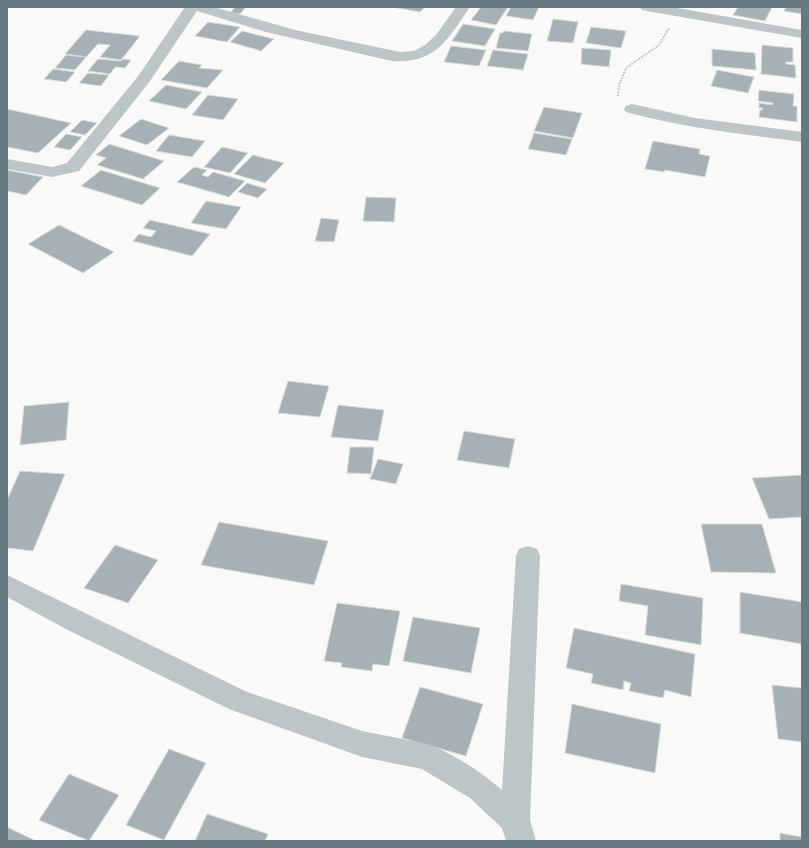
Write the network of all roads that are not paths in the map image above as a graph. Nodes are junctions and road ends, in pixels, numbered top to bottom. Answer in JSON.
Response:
{"nodes":[{"id":1,"x":192,"y":7,"type":"edge"},
{"id":2,"x":200,"y":7,"type":"edge"},
{"id":3,"x":464,"y":7,"type":"edge"},
{"id":4,"x":647,"y":7,"type":"edge"},
{"id":5,"x":802,"y":34,"type":"edge"},
{"id":6,"x":632,"y":110,"type":"road end"},
{"id":7,"x":802,"y":137,"type":"edge"},
{"id":8,"x":7,"y":164,"type":"edge"},
{"id":9,"x":528,"y":556,"type":"dead end"},
{"id":10,"x":7,"y":585,"type":"edge"},
{"id":11,"x":518,"y":831,"type":"edge"}],
"edges":[{"from":1,"to":8,"type":"street"},
{"from":2,"to":3,"type":"street"},
{"from":4,"to":5,"type":"street"},
{"from":6,"to":7,"type":"street"},
{"from":9,"to":11,"type":"street"},
{"from":10,"to":11,"type":"street"}]}
